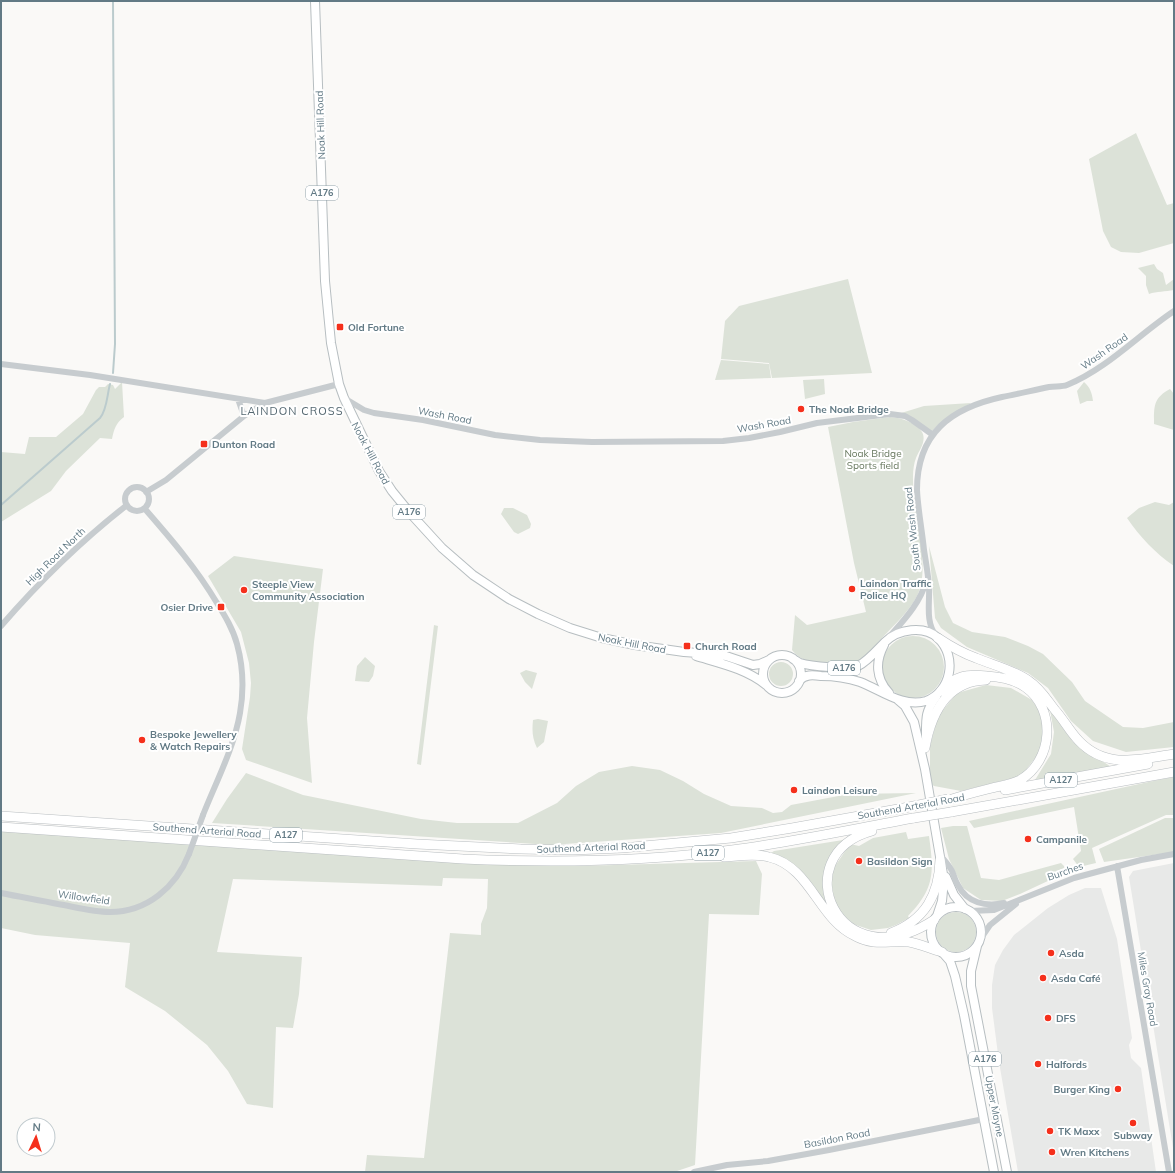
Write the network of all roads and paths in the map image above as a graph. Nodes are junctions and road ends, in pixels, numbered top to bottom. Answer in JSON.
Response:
{"nodes":[{"id":1,"x":315,"y":1,"type":"edge"},
{"id":2,"x":1174,"y":312,"type":"edge"},
{"id":3,"x":1,"y":364,"type":"edge"},
{"id":4,"x":339,"y":384,"type":"junction"},
{"id":5,"x":344,"y":398,"type":"junction"},
{"id":6,"x":238,"y":399,"type":"junction"},
{"id":7,"x":265,"y":403,"type":"junction"},
{"id":8,"x":244,"y":416,"type":"junction"},
{"id":9,"x":933,"y":435,"type":"junction"},
{"id":10,"x":146,"y":492,"type":"junction"},
{"id":11,"x":127,"y":505,"type":"junction"},
{"id":12,"x":145,"y":509,"type":"junction"},
{"id":13,"x":927,"y":576,"type":"junction"},
{"id":14,"x":1,"y":626,"type":"edge"},
{"id":15,"x":938,"y":638,"type":"junction"},
{"id":16,"x":886,"y":640,"type":"junction"},
{"id":17,"x":684,"y":652,"type":"junction"},
{"id":18,"x":793,"y":659,"type":"junction"},
{"id":19,"x":769,"y":660,"type":"junction"},
{"id":20,"x":799,"y":681,"type":"junction"},
{"id":21,"x":769,"y":688,"type":"junction"},
{"id":22,"x":941,"y":691,"type":"junction"},
{"id":23,"x":1035,"y":696,"type":"junction"},
{"id":24,"x":894,"y":697,"type":"junction"},
{"id":25,"x":926,"y":748,"type":"junction"},
{"id":26,"x":1174,"y":754,"type":"edge"},
{"id":27,"x":1174,"y":759,"type":"edge"},
{"id":28,"x":925,"y":770,"type":"junction"},
{"id":29,"x":1174,"y":772,"type":"edge"},
{"id":30,"x":950,"y":799,"type":"junction"},
{"id":31,"x":1,"y":816,"type":"edge"},
{"id":32,"x":914,"y":818,"type":"junction"},
{"id":33,"x":1,"y":827,"type":"edge"},
{"id":34,"x":1174,"y":854,"type":"edge"},
{"id":35,"x":940,"y":857,"type":"junction"},
{"id":36,"x":612,"y":861,"type":"junction"},
{"id":37,"x":1117,"y":866,"type":"junction"},
{"id":38,"x":942,"y":869,"type":"junction"},
{"id":39,"x":1,"y":893,"type":"edge"},
{"id":40,"x":1022,"y":899,"type":"junction"},
{"id":41,"x":968,"y":910,"type":"junction"},
{"id":42,"x":936,"y":918,"type":"junction"},
{"id":43,"x":868,"y":935,"type":"junction"},
{"id":44,"x":978,"y":943,"type":"junction"},
{"id":45,"x":942,"y":952,"type":"junction"},
{"id":46,"x":984,"y":1119,"type":"junction"},
{"id":47,"x":1174,"y":1159,"type":"edge"},
{"id":48,"x":1167,"y":1160,"type":"junction"},
{"id":49,"x":694,"y":1172,"type":"edge"},
{"id":50,"x":994,"y":1172,"type":"edge"},
{"id":51,"x":1007,"y":1172,"type":"edge"},
{"id":52,"x":1169,"y":1172,"type":"edge"}],
"edges":[{"from":1,"to":4,"type":"main road","name":"Noak Hill Road","number":"A176"},
{"from":2,"to":9,"type":"street","name":"Wash Road"},
{"from":3,"to":6,"type":"street"},
{"from":4,"to":5,"type":"main road","name":"Noak Hill Road","number":"A176"},
{"from":4,"to":7,"type":"street"},
{"from":5,"to":9,"type":"street","name":"Wash Road"},
{"from":5,"to":17,"type":"main road","name":"Noak Hill Road","number":"A176"},
{"from":6,"to":7,"type":"street"},
{"from":6,"to":8,"type":"street"},
{"from":7,"to":8,"type":"street"},
{"from":8,"to":10,"type":"street"},
{"from":9,"to":13,"type":"street","name":"South Wash Road"},
{"from":10,"to":11,"type":"street"},
{"from":10,"to":12,"type":"street"},
{"from":11,"to":12,"type":"street"},
{"from":11,"to":14,"type":"street","name":"High Road North"},
{"from":12,"to":39,"type":"street","name":"Willowfield","bridge":true},
{"from":13,"to":15,"type":"street","name":"South Wash Road"},
{"from":13,"to":16,"type":"street","name":"South Wash Road"},
{"from":15,"to":16,"type":"main road"},
{"from":15,"to":22,"type":"main road"},
{"from":15,"to":26,"type":"highway"},
{"from":16,"to":18,"type":"main road","number":"A176"},
{"from":16,"to":24,"type":"main road"},
{"from":17,"to":19,"type":"main road","name":"Noak Hill Road","number":"A176"},
{"from":17,"to":21,"type":"main road","name":"Noak Hill Road","number":"A176"},
{"from":18,"to":19,"type":"main road"},
{"from":18,"to":20,"type":"main road"},
{"from":19,"to":21,"type":"main road"},
{"from":20,"to":21,"type":"main road"},
{"from":20,"to":24,"type":"main road","number":"A176"},
{"from":22,"to":23,"type":"highway","number":"A127"},
{"from":22,"to":24,"type":"main road"},
{"from":22,"to":25,"type":"main road","number":"A176"},
{"from":23,"to":25,"type":"highway"},
{"from":23,"to":30,"type":"highway","number":"A127"},
{"from":24,"to":28,"type":"main road","number":"A176"},
{"from":25,"to":28,"type":"main road","number":"A176"},
{"from":27,"to":30,"type":"highway","name":"Southend Arterial Road","number":"A127"},
{"from":28,"to":35,"type":"main road","number":"A176"},
{"from":29,"to":32,"type":"highway","name":"Southend Arterial Road","number":"A127","bridge":true},
{"from":30,"to":31,"type":"highway","name":"Southend Arterial Road","number":"A127","bridge":true},
{"from":32,"to":36,"type":"highway","name":"Southend Arterial Road","number":"A127"},
{"from":32,"to":43,"type":"highway","number":"A127"},
{"from":33,"to":36,"type":"highway","name":"Southend Arterial Road","number":"A127"},
{"from":34,"to":37,"type":"street"},
{"from":35,"to":38,"type":"main road","number":"A176"},
{"from":35,"to":40,"type":"street"},
{"from":35,"to":43,"type":"highway","number":"A127"},
{"from":36,"to":45,"type":"highway","number":"A127"},
{"from":37,"to":40,"type":"street","name":"Burches"},
{"from":37,"to":48,"type":"street","name":"Miles Gray Road"},
{"from":38,"to":41,"type":"main road","number":"A176"},
{"from":38,"to":42,"type":"main road","number":"A176"},
{"from":40,"to":41,"type":"street","name":"Burches"},
{"from":40,"to":44,"type":"street","name":"Burches"},
{"from":41,"to":42,"type":"main road"},
{"from":41,"to":44,"type":"main road"},
{"from":42,"to":43,"type":"highway","number":"A127"},
{"from":42,"to":45,"type":"main road"},
{"from":44,"to":45,"type":"main road"},
{"from":44,"to":51,"type":"main road","name":"Upper Mayne","number":"A176"},
{"from":45,"to":46,"type":"main road","name":"Upper Mayne","number":"A176"},
{"from":46,"to":49,"type":"street","name":"Basildon Road"},
{"from":46,"to":50,"type":"main road","name":"Upper Mayne","number":"A176"},
{"from":47,"to":48,"type":"street"},
{"from":48,"to":52,"type":"street","name":"Miles Gray Road"}]}
